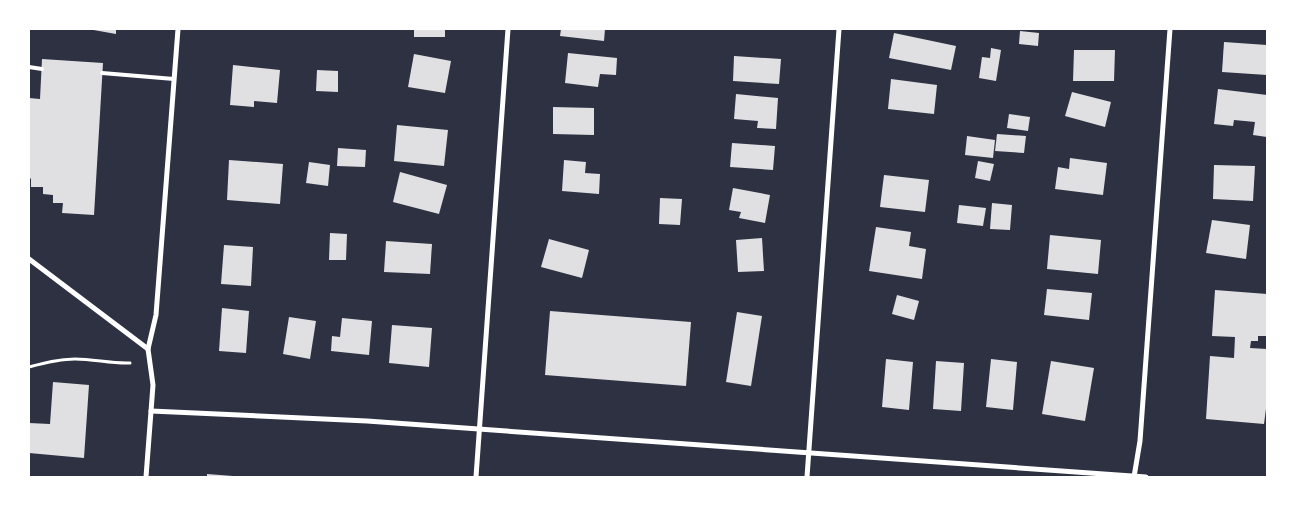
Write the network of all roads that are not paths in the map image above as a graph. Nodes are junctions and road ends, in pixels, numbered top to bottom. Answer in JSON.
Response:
{"nodes":[{"id":1,"x":178,"y":29,"type":"edge"},
{"id":2,"x":508,"y":29,"type":"edge"},
{"id":3,"x":839,"y":29,"type":"edge"},
{"id":4,"x":1170,"y":29,"type":"edge"},
{"id":5,"x":29,"y":68,"type":"edge"},
{"id":6,"x":42,"y":68,"type":"dead end"},
{"id":7,"x":102,"y":73,"type":"dead end"},
{"id":8,"x":174,"y":79,"type":"junction"},
{"id":9,"x":29,"y":258,"type":"edge"},
{"id":10,"x":148,"y":349,"type":"junction"},
{"id":11,"x":151,"y":411,"type":"junction"},
{"id":12,"x":480,"y":430,"type":"junction"},
{"id":13,"x":809,"y":453,"type":"junction"},
{"id":14,"x":146,"y":477,"type":"edge"},
{"id":15,"x":476,"y":477,"type":"edge"},
{"id":16,"x":807,"y":477,"type":"edge"},
{"id":17,"x":1134,"y":477,"type":"edge"},
{"id":18,"x":1146,"y":477,"type":"edge"}],
"edges":[{"from":1,"to":8,"type":"street"},
{"from":2,"to":12,"type":"street"},
{"from":3,"to":13,"type":"street"},
{"from":4,"to":17,"type":"street"},
{"from":5,"to":6,"type":"lane"},
{"from":7,"to":8,"type":"lane"},
{"from":8,"to":10,"type":"street"},
{"from":9,"to":10,"type":"street"},
{"from":10,"to":11,"type":"street"},
{"from":11,"to":12,"type":"street"},
{"from":11,"to":14,"type":"street"},
{"from":12,"to":13,"type":"street"},
{"from":12,"to":15,"type":"street"},
{"from":13,"to":16,"type":"street"},
{"from":13,"to":17,"type":"street"},
{"from":17,"to":18,"type":"street"}]}
